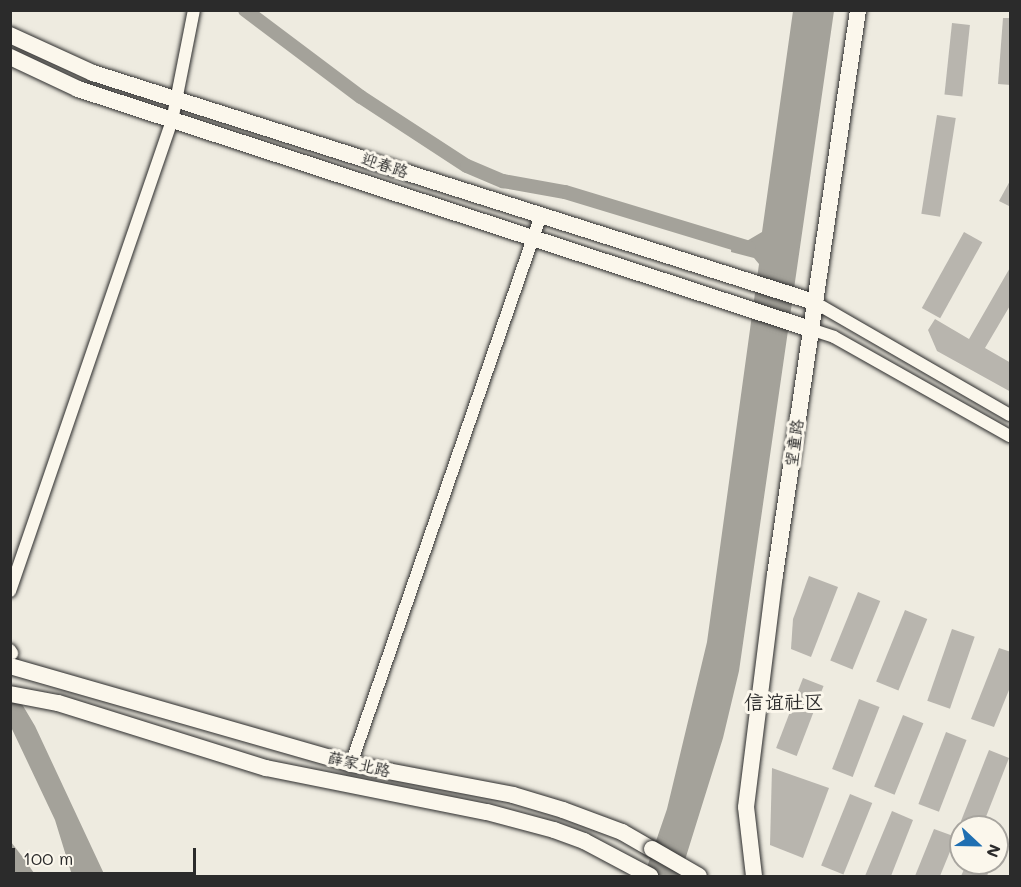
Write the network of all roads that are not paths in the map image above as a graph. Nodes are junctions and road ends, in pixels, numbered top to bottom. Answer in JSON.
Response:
{"nodes":[{"id":1,"x":194,"y":10,"type":"edge"},
{"id":2,"x":858,"y":10,"type":"edge"},
{"id":3,"x":10,"y":35,"type":"edge"},
{"id":4,"x":10,"y":57,"type":"edge"},
{"id":5,"x":175,"y":99,"type":"junction"},
{"id":6,"x":172,"y":121,"type":"junction"},
{"id":7,"x":541,"y":215,"type":"junction"},
{"id":8,"x":531,"y":241,"type":"junction"},
{"id":9,"x":814,"y":302,"type":"junction"},
{"id":10,"x":810,"y":329,"type":"junction"},
{"id":11,"x":1011,"y":415,"type":"edge"},
{"id":12,"x":1011,"y":436,"type":"edge"},
{"id":13,"x":10,"y":591,"type":"edge"},
{"id":14,"x":12,"y":659,"type":"edge"},
{"id":15,"x":10,"y":694,"type":"edge"},
{"id":16,"x":351,"y":764,"type":"junction"},
{"id":17,"x":647,"y":875,"type":"edge"},
{"id":18,"x":700,"y":876,"type":"edge"},
{"id":19,"x":754,"y":876,"type":"edge"}],
"edges":[{"from":1,"to":5,"type":"street"},
{"from":2,"to":9,"type":"main road","name":"望童路"},
{"from":3,"to":5,"type":"main road","name":"迎春路"},
{"from":4,"to":6,"type":"main road","name":"迎春路"},
{"from":5,"to":6,"type":"street"},
{"from":5,"to":7,"type":"main road","name":"迎春路"},
{"from":6,"to":8,"type":"main road","name":"迎春路"},
{"from":6,"to":13,"type":"street"},
{"from":7,"to":8,"type":"street"},
{"from":7,"to":9,"type":"main road","name":"迎春路"},
{"from":8,"to":10,"type":"main road","name":"迎春路"},
{"from":8,"to":16,"type":"street"},
{"from":9,"to":10,"type":"main road","name":"望童路"},
{"from":9,"to":11,"type":"street"},
{"from":10,"to":12,"type":"street"},
{"from":10,"to":19,"type":"main road","name":"望童路"},
{"from":14,"to":16,"type":"main road","name":"薛家北路"},
{"from":15,"to":17,"type":"main road","name":"薛家北路"},
{"from":16,"to":18,"type":"main road","name":"薛家北路","bridge":true}]}
